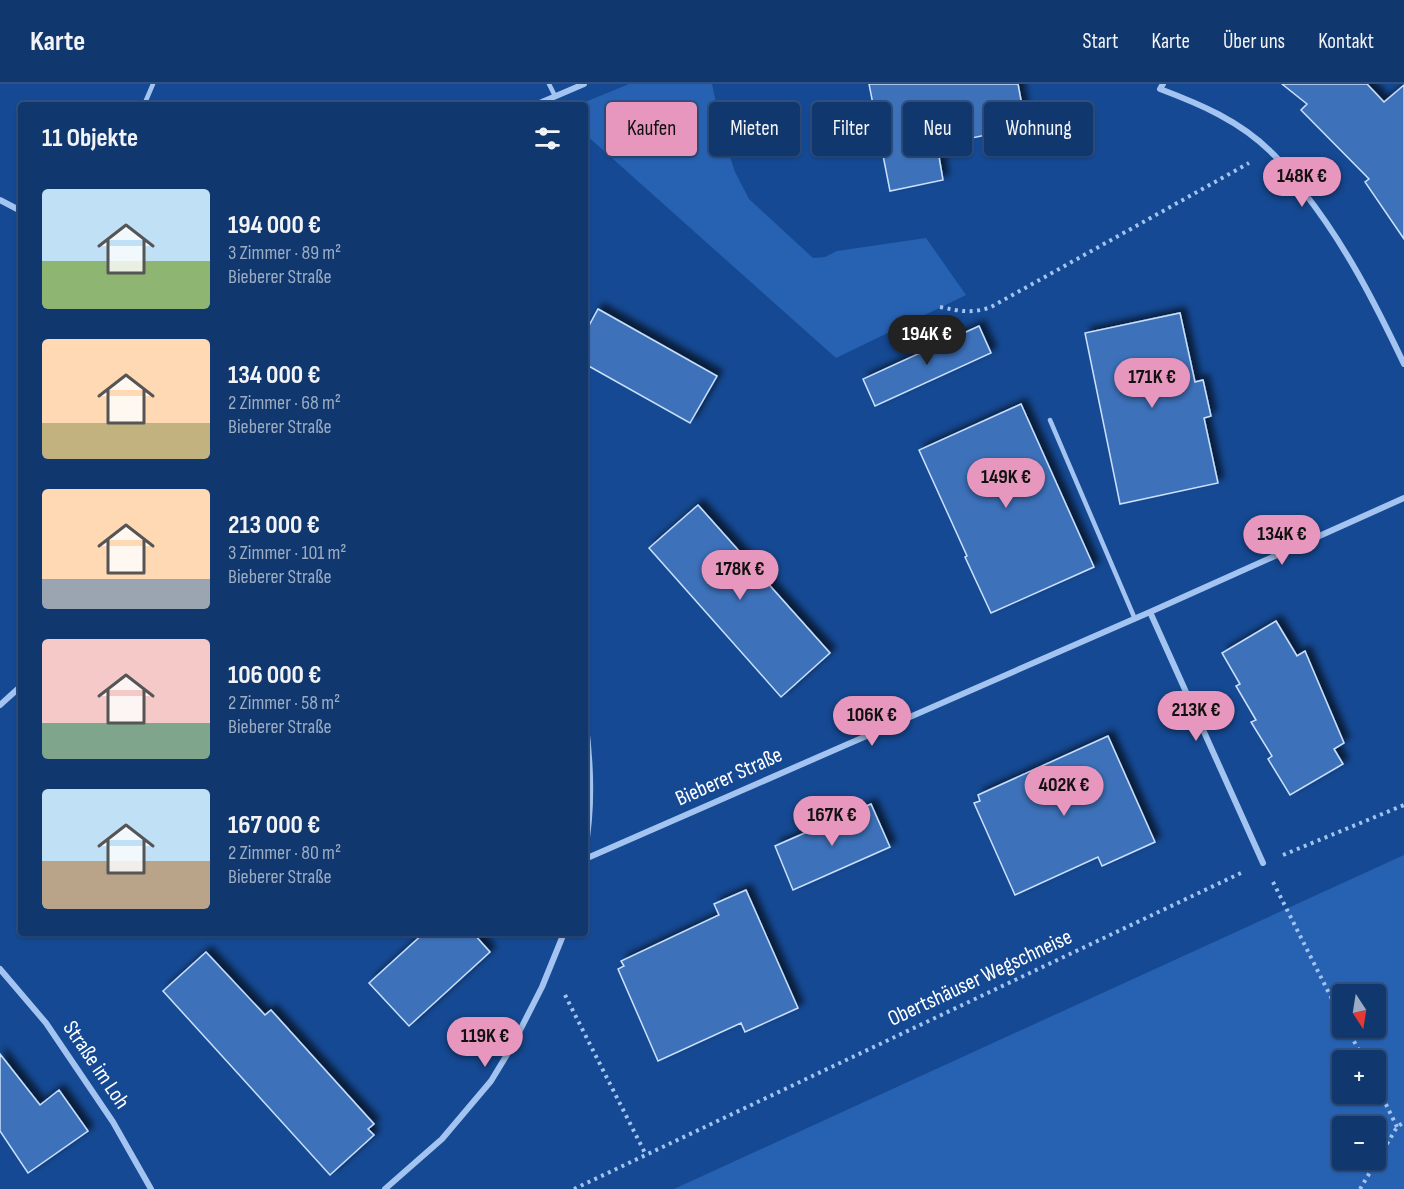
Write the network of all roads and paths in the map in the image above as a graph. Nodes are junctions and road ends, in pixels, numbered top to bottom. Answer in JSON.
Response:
{"nodes":[{"id":1,"x":153,"y":84,"type":"edge"},
{"id":2,"x":549,"y":84,"type":"edge"},
{"id":3,"x":584,"y":84,"type":"edge"},
{"id":4,"x":1162,"y":86,"type":"edge"},
{"id":5,"x":555,"y":96,"type":"junction"},
{"id":6,"x":145,"y":102,"type":"edge"},
{"id":7,"x":541,"y":102,"type":"edge"},
{"id":8,"x":1270,"y":151,"type":"junction"},
{"id":9,"x":0,"y":200,"type":"edge"},
{"id":10,"x":18,"y":209,"type":"edge"},
{"id":11,"x":940,"y":307,"type":"dead end"},
{"id":12,"x":1404,"y":364,"type":"edge"},
{"id":13,"x":1050,"y":420,"type":"dead end"},
{"id":14,"x":1404,"y":498,"type":"edge"},
{"id":15,"x":1150,"y":612,"type":"junction"},
{"id":16,"x":1135,"y":619,"type":"junction"},
{"id":17,"x":18,"y":689,"type":"edge"},
{"id":18,"x":0,"y":705,"type":"edge"},
{"id":19,"x":588,"y":758,"type":"edge"},
{"id":20,"x":1404,"y":805,"type":"edge"},
{"id":21,"x":588,"y":835,"type":"edge"},
{"id":22,"x":588,"y":859,"type":"edge"},
{"id":23,"x":1263,"y":863,"type":"junction"},
{"id":24,"x":563,"y":936,"type":"edge"},
{"id":25,"x":550,"y":967,"type":"junction"},
{"id":26,"x":0,"y":969,"type":"edge"},
{"id":27,"x":1332,"y":999,"type":"edge"},
{"id":28,"x":1386,"y":1104,"type":"edge"},
{"id":29,"x":1404,"y":1122,"type":"edge"},
{"id":30,"x":1397,"y":1127,"type":"junction"},
{"id":31,"x":646,"y":1155,"type":"junction"},
{"id":32,"x":151,"y":1189,"type":"edge"},
{"id":33,"x":385,"y":1189,"type":"edge"},
{"id":34,"x":574,"y":1189,"type":"edge"},
{"id":35,"x":1360,"y":1189,"type":"edge"}],
"edges":[{"from":1,"to":6,"type":"lane"},
{"from":2,"to":5,"type":"lane"},
{"from":3,"to":5,"type":"street"},
{"from":4,"to":8,"type":"street"},
{"from":5,"to":7,"type":"street"},
{"from":8,"to":11,"type":"path"},
{"from":8,"to":12,"type":"street"},
{"from":9,"to":10,"type":"street"},
{"from":13,"to":16,"type":"lane"},
{"from":14,"to":15,"type":"street","name":"Bieberer Straße"},
{"from":15,"to":16,"type":"street","name":"Bieberer Straße"},
{"from":15,"to":23,"type":"street"},
{"from":16,"to":22,"type":"street","name":"Bieberer Straße"},
{"from":17,"to":18,"type":"street"},
{"from":19,"to":21,"type":"street"},
{"from":20,"to":23,"type":"path","name":"Obertshäuser Wegschneise"},
{"from":23,"to":27,"type":"path"},
{"from":23,"to":31,"type":"path","name":"Obertshäuser Wegschneise"},
{"from":24,"to":25,"type":"street"},
{"from":25,"to":31,"type":"path"},
{"from":25,"to":33,"type":"street"},
{"from":26,"to":32,"type":"street","name":"Straße im Loh"},
{"from":28,"to":30,"type":"path"},
{"from":29,"to":30,"type":"path"},
{"from":30,"to":35,"type":"path"},
{"from":31,"to":34,"type":"path","name":"Obertshäuser Wegschneise"}]}
